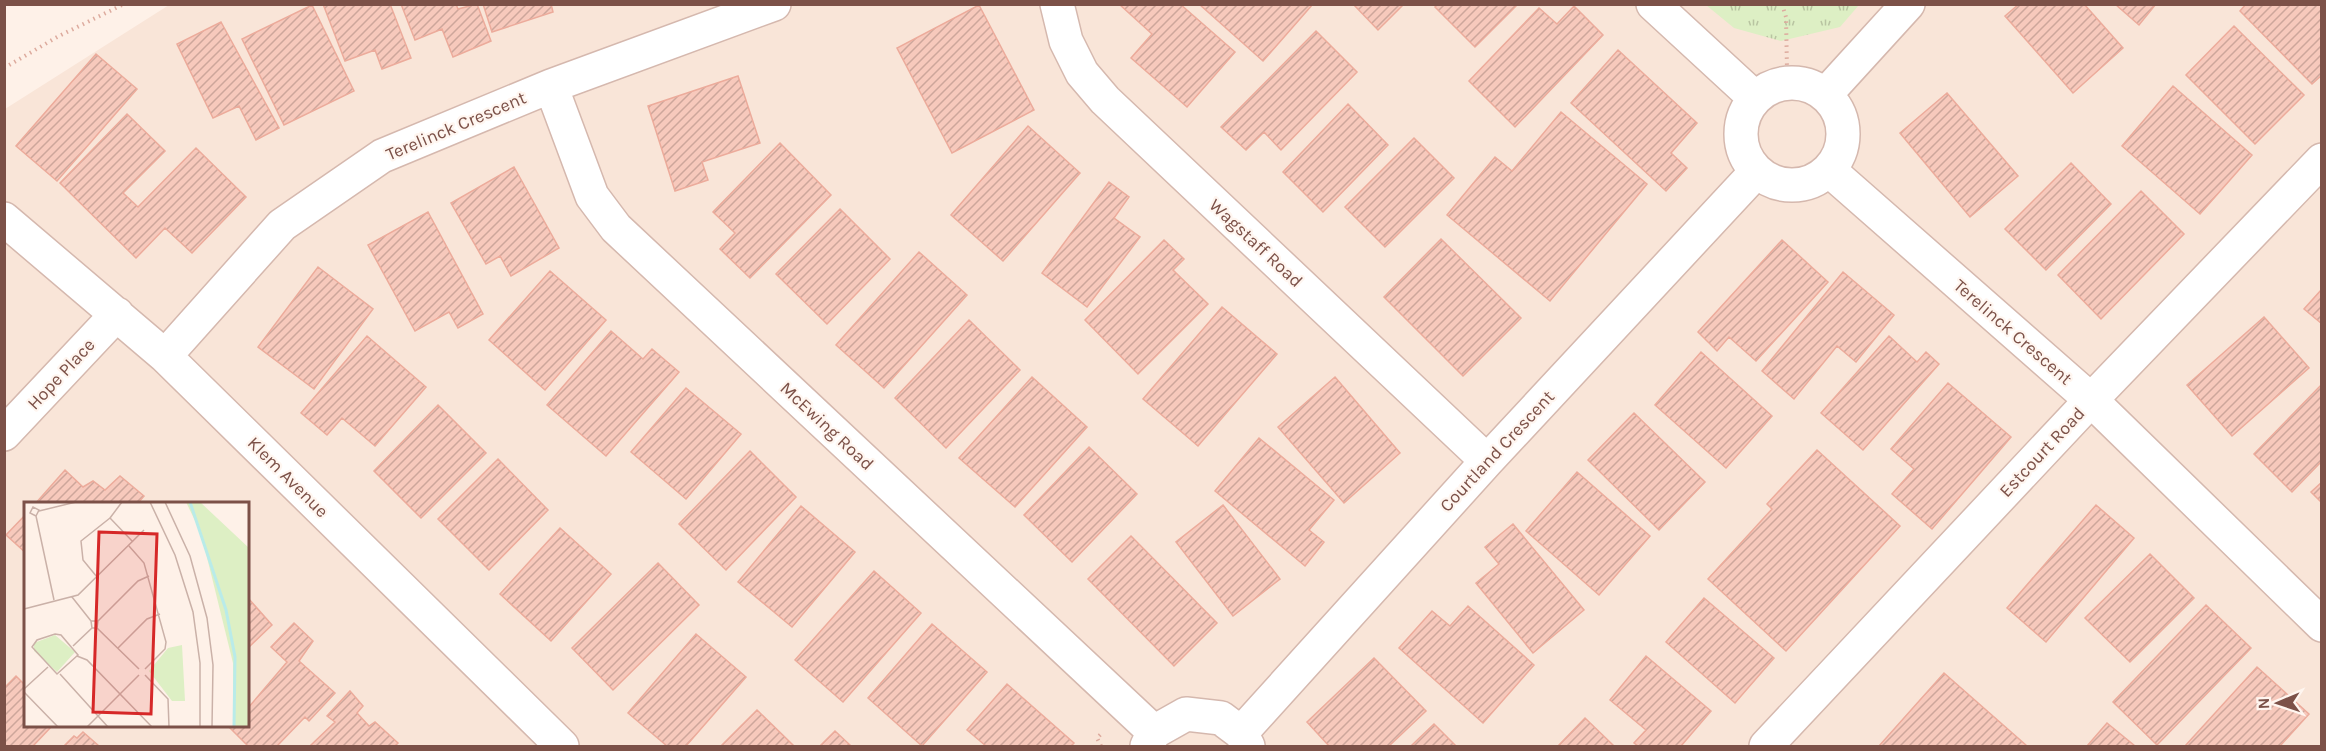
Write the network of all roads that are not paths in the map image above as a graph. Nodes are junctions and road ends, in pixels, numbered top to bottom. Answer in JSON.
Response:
{"nodes":[{"id":1,"x":774,"y":4,"type":"edge"},
{"id":2,"x":1057,"y":4,"type":"edge"},
{"id":3,"x":1653,"y":4,"type":"edge"},
{"id":4,"x":1908,"y":4,"type":"edge"},
{"id":5,"x":550,"y":86,"type":"junction"},
{"id":6,"x":1825,"y":95,"type":"junction"},
{"id":7,"x":1755,"y":98,"type":"junction"},
{"id":8,"x":2322,"y":160,"type":"edge"},
{"id":9,"x":1829,"y":170,"type":"junction"},
{"id":10,"x":1756,"y":172,"type":"junction"},
{"id":11,"x":4,"y":219,"type":"edge"},
{"id":12,"x":117,"y":314,"type":"junction"},
{"id":13,"x":165,"y":356,"type":"junction"},
{"id":14,"x":2091,"y":400,"type":"junction"},
{"id":15,"x":4,"y":434,"type":"edge"},
{"id":16,"x":1487,"y":461,"type":"junction"},
{"id":17,"x":2322,"y":625,"type":"edge"},
{"id":18,"x":1150,"y":739,"type":"edge"},
{"id":19,"x":1245,"y":740,"type":"edge"},
{"id":20,"x":561,"y":747,"type":"edge"},
{"id":21,"x":1766,"y":747,"type":"edge"}],
"edges":[{"from":1,"to":5,"type":"street","name":"Terelinck Crescent"},
{"from":2,"to":16,"type":"street","name":"Wagstaff Road"},
{"from":3,"to":7,"type":"street"},
{"from":4,"to":6,"type":"street"},
{"from":5,"to":13,"type":"street","name":"Terelinck Crescent"},
{"from":5,"to":18,"type":"street","name":"McEwing Road"},
{"from":6,"to":7,"type":"street"},
{"from":6,"to":9,"type":"street"},
{"from":7,"to":10,"type":"street"},
{"from":8,"to":14,"type":"street","name":"Estcourt Road"},
{"from":9,"to":10,"type":"street"},
{"from":9,"to":14,"type":"street","name":"Terelinck Crescent"},
{"from":10,"to":16,"type":"street","name":"Courtland Crescent"},
{"from":11,"to":12,"type":"street","name":"Klem Avenue"},
{"from":12,"to":13,"type":"street","name":"Klem Avenue"},
{"from":12,"to":15,"type":"street","name":"Hope Place"},
{"from":13,"to":20,"type":"street","name":"Klem Avenue"},
{"from":14,"to":17,"type":"street","name":"Terelinck Crescent"},
{"from":14,"to":21,"type":"street","name":"Estcourt Road"},
{"from":16,"to":19,"type":"street","name":"Courtland Crescent"},
{"from":18,"to":19,"type":"street"}]}
